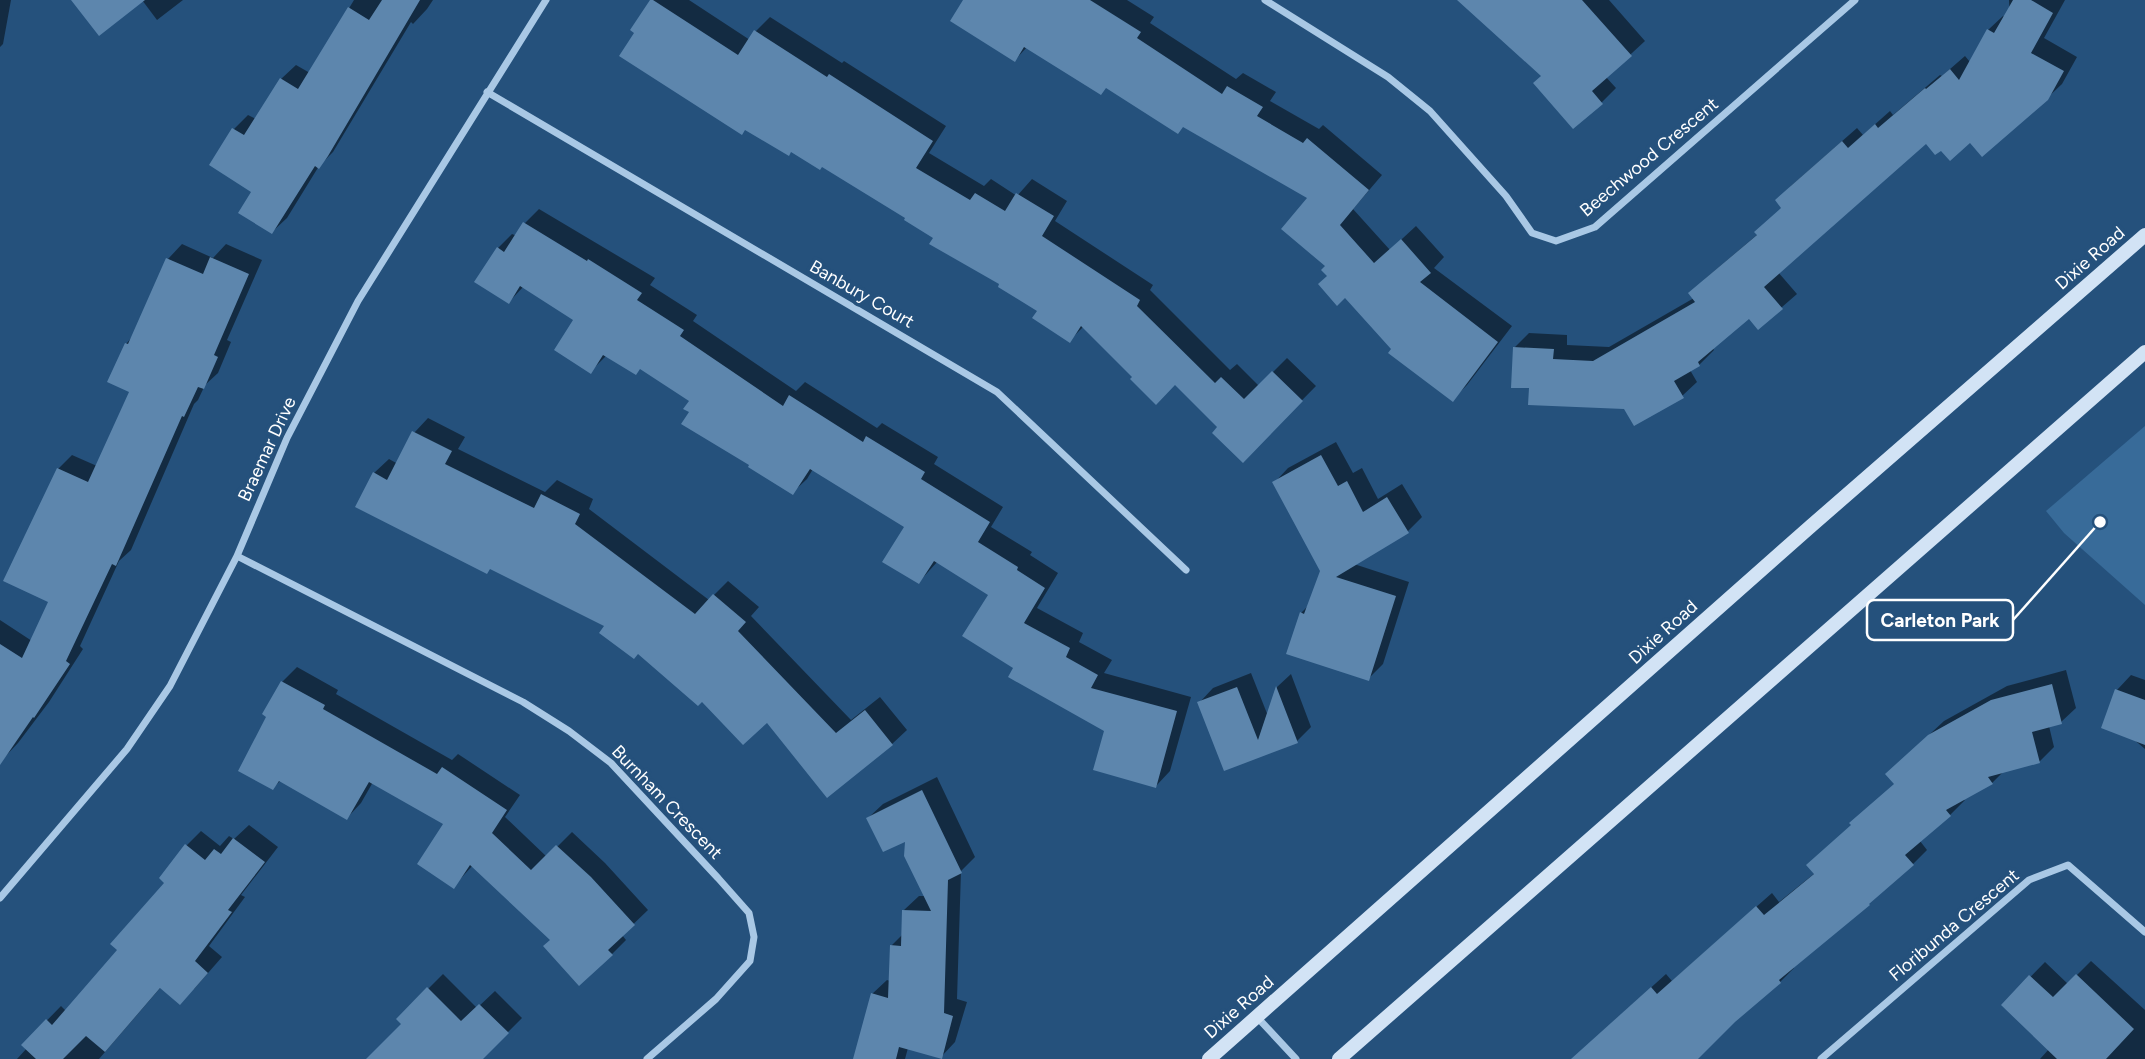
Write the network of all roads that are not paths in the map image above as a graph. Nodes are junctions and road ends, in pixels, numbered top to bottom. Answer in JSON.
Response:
{"nodes":[{"id":1,"x":545,"y":0,"type":"edge"},
{"id":2,"x":1265,"y":0,"type":"edge"},
{"id":3,"x":1855,"y":0,"type":"edge"},
{"id":4,"x":487,"y":92,"type":"junction"},
{"id":5,"x":2145,"y":235,"type":"edge"},
{"id":6,"x":2145,"y":352,"type":"edge"},
{"id":7,"x":237,"y":556,"type":"junction"},
{"id":8,"x":1186,"y":570,"type":"dead end"},
{"id":9,"x":0,"y":898,"type":"edge"},
{"id":10,"x":2145,"y":932,"type":"edge"},
{"id":11,"x":1257,"y":1017,"type":"junction"},
{"id":12,"x":647,"y":1059,"type":"edge"},
{"id":13,"x":1209,"y":1059,"type":"edge"},
{"id":14,"x":1296,"y":1059,"type":"edge"},
{"id":15,"x":1339,"y":1059,"type":"edge"},
{"id":16,"x":1821,"y":1059,"type":"edge"}],
"edges":[{"from":1,"to":4,"type":"street","name":"Braemar Drive"},
{"from":2,"to":3,"type":"street","name":"Beechwood Crescent"},
{"from":4,"to":7,"type":"street","name":"Braemar Drive"},
{"from":4,"to":8,"type":"street","name":"Banbury Court"},
{"from":5,"to":11,"type":"main road","name":"Dixie Road"},
{"from":6,"to":15,"type":"main road"},
{"from":7,"to":9,"type":"street","name":"Braemar Drive"},
{"from":7,"to":12,"type":"street","name":"Burnham Crescent"},
{"from":10,"to":16,"type":"street","name":"Floribunda Crescent"},
{"from":11,"to":13,"type":"main road","name":"Dixie Road"},
{"from":11,"to":14,"type":"street"}]}
